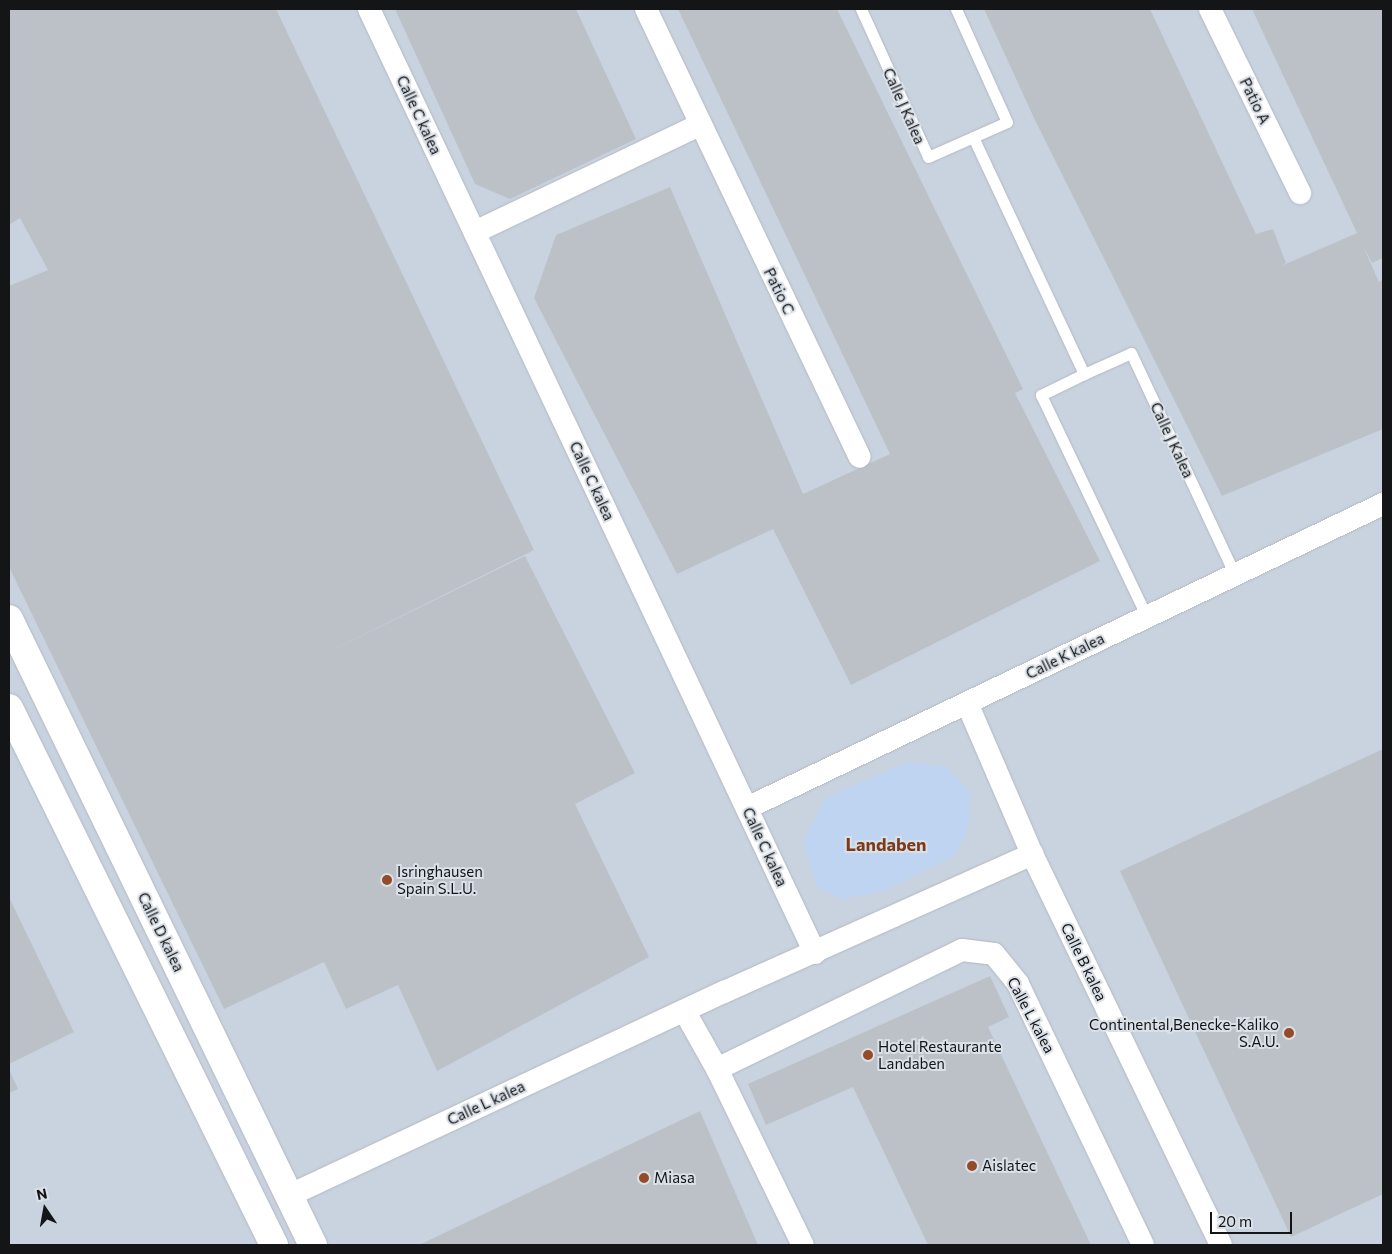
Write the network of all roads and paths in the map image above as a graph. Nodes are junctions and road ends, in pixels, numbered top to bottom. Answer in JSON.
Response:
{"nodes":[{"id":1,"x":369,"y":9,"type":"edge"},
{"id":2,"x":646,"y":9,"type":"edge"},
{"id":3,"x":861,"y":9,"type":"edge"},
{"id":4,"x":956,"y":9,"type":"edge"},
{"id":5,"x":1210,"y":9,"type":"edge"},
{"id":6,"x":699,"y":125,"type":"junction"},
{"id":7,"x":973,"y":137,"type":"junction"},
{"id":8,"x":1300,"y":193,"type":"dead end"},
{"id":9,"x":475,"y":232,"type":"junction"},
{"id":10,"x":1084,"y":374,"type":"junction"},
{"id":11,"x":860,"y":457,"type":"dead end"},
{"id":12,"x":1383,"y":504,"type":"edge"},
{"id":13,"x":1235,"y":575,"type":"junction"},
{"id":14,"x":1147,"y":617,"type":"junction"},
{"id":15,"x":9,"y":618,"type":"edge"},
{"id":16,"x":967,"y":703,"type":"junction"},
{"id":17,"x":9,"y":708,"type":"edge"},
{"id":18,"x":747,"y":808,"type":"junction"},
{"id":19,"x":1032,"y":854,"type":"junction"},
{"id":20,"x":815,"y":953,"type":"junction"},
{"id":21,"x":685,"y":1012,"type":"junction"},
{"id":22,"x":717,"y":1069,"type":"junction"},
{"id":23,"x":189,"y":1072,"type":"junction"},
{"id":24,"x":288,"y":1196,"type":"junction"},
{"id":25,"x":274,"y":1245,"type":"edge"},
{"id":26,"x":289,"y":1245,"type":"edge"},
{"id":27,"x":313,"y":1245,"type":"edge"},
{"id":28,"x":804,"y":1245,"type":"edge"},
{"id":29,"x":1143,"y":1245,"type":"edge"},
{"id":30,"x":1221,"y":1245,"type":"edge"}],
"edges":[{"from":1,"to":9,"type":"street","name":"Calle C kalea"},
{"from":2,"to":6,"type":"street","name":"Patio C"},
{"from":3,"to":7,"type":"lane","name":"Calle J Kalea"},
{"from":4,"to":7,"type":"lane","name":"Calle J Kalea"},
{"from":5,"to":8,"type":"street","name":"Patio A"},
{"from":6,"to":9,"type":"street"},
{"from":6,"to":11,"type":"street","name":"Patio C"},
{"from":7,"to":10,"type":"lane"},
{"from":9,"to":18,"type":"street","name":"Calle C kalea"},
{"from":10,"to":13,"type":"lane","name":"Calle J Kalea"},
{"from":10,"to":14,"type":"lane","name":"Calle J Kalea"},
{"from":12,"to":13,"type":"street","name":"Calle K kalea"},
{"from":13,"to":14,"type":"street","name":"Calle K kalea"},
{"from":14,"to":16,"type":"street","name":"Calle K kalea"},
{"from":15,"to":24,"type":"street","name":"Calle D kalea"},
{"from":16,"to":18,"type":"street","name":"Calle K kalea"},
{"from":16,"to":19,"type":"street","name":"Calle B kalea"},
{"from":17,"to":23,"type":"street"},
{"from":18,"to":20,"type":"street","name":"Calle C kalea"},
{"from":19,"to":20,"type":"street","name":"Calle L kalea"},
{"from":19,"to":30,"type":"street","name":"Calle B kalea"},
{"from":20,"to":21,"type":"street","name":"Calle L kalea"},
{"from":21,"to":22,"type":"street"},
{"from":21,"to":24,"type":"street","name":"Calle L kalea"},
{"from":22,"to":28,"type":"street"},
{"from":22,"to":29,"type":"street","name":"Calle L kalea"},
{"from":23,"to":24,"type":"street"},
{"from":23,"to":25,"type":"street"},
{"from":24,"to":26,"type":"street"},
{"from":24,"to":27,"type":"street","name":"Calle D kalea"}]}
